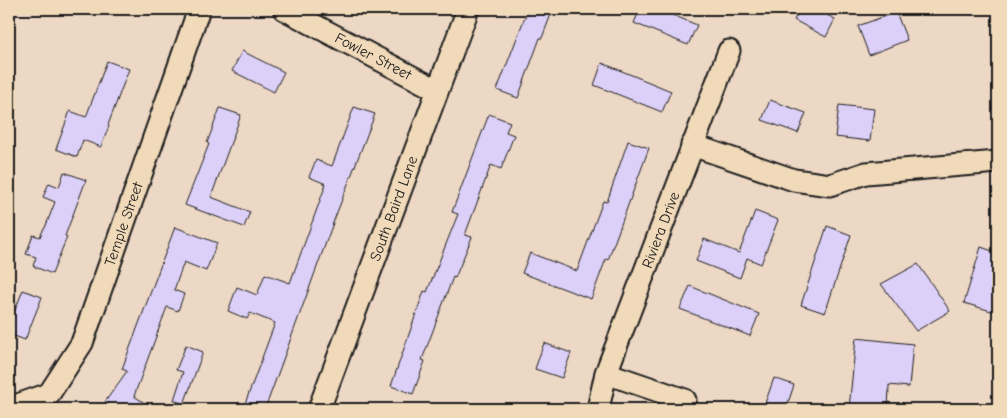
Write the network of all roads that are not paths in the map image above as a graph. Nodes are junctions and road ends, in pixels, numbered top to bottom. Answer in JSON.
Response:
{"nodes":[{"id":1,"x":199,"y":9,"type":"edge"},
{"id":2,"x":284,"y":9,"type":"edge"},
{"id":3,"x":468,"y":9,"type":"edge"},
{"id":4,"x":729,"y":51,"type":"dead end"},
{"id":5,"x":437,"y":90,"type":"junction"},
{"id":6,"x":692,"y":145,"type":"junction"},
{"id":7,"x":998,"y":162,"type":"edge"},
{"id":8,"x":606,"y":373,"type":"junction"},
{"id":9,"x":685,"y":400,"type":"dead end"},
{"id":10,"x":9,"y":408,"type":"edge"},
{"id":11,"x":318,"y":409,"type":"edge"},
{"id":12,"x":598,"y":409,"type":"edge"}],
"edges":[{"from":1,"to":10,"type":"street","name":"Temple Street"},
{"from":2,"to":5,"type":"street","name":"Fowler Street"},
{"from":3,"to":5,"type":"street","name":"South Baird Lane"},
{"from":4,"to":6,"type":"street","name":"Riviera Drive"},
{"from":5,"to":11,"type":"street","name":"South Baird Lane"},
{"from":6,"to":7,"type":"street"},
{"from":6,"to":8,"type":"street","name":"Riviera Drive"},
{"from":8,"to":9,"type":"street"},
{"from":8,"to":12,"type":"street","name":"Riviera Drive"}]}
